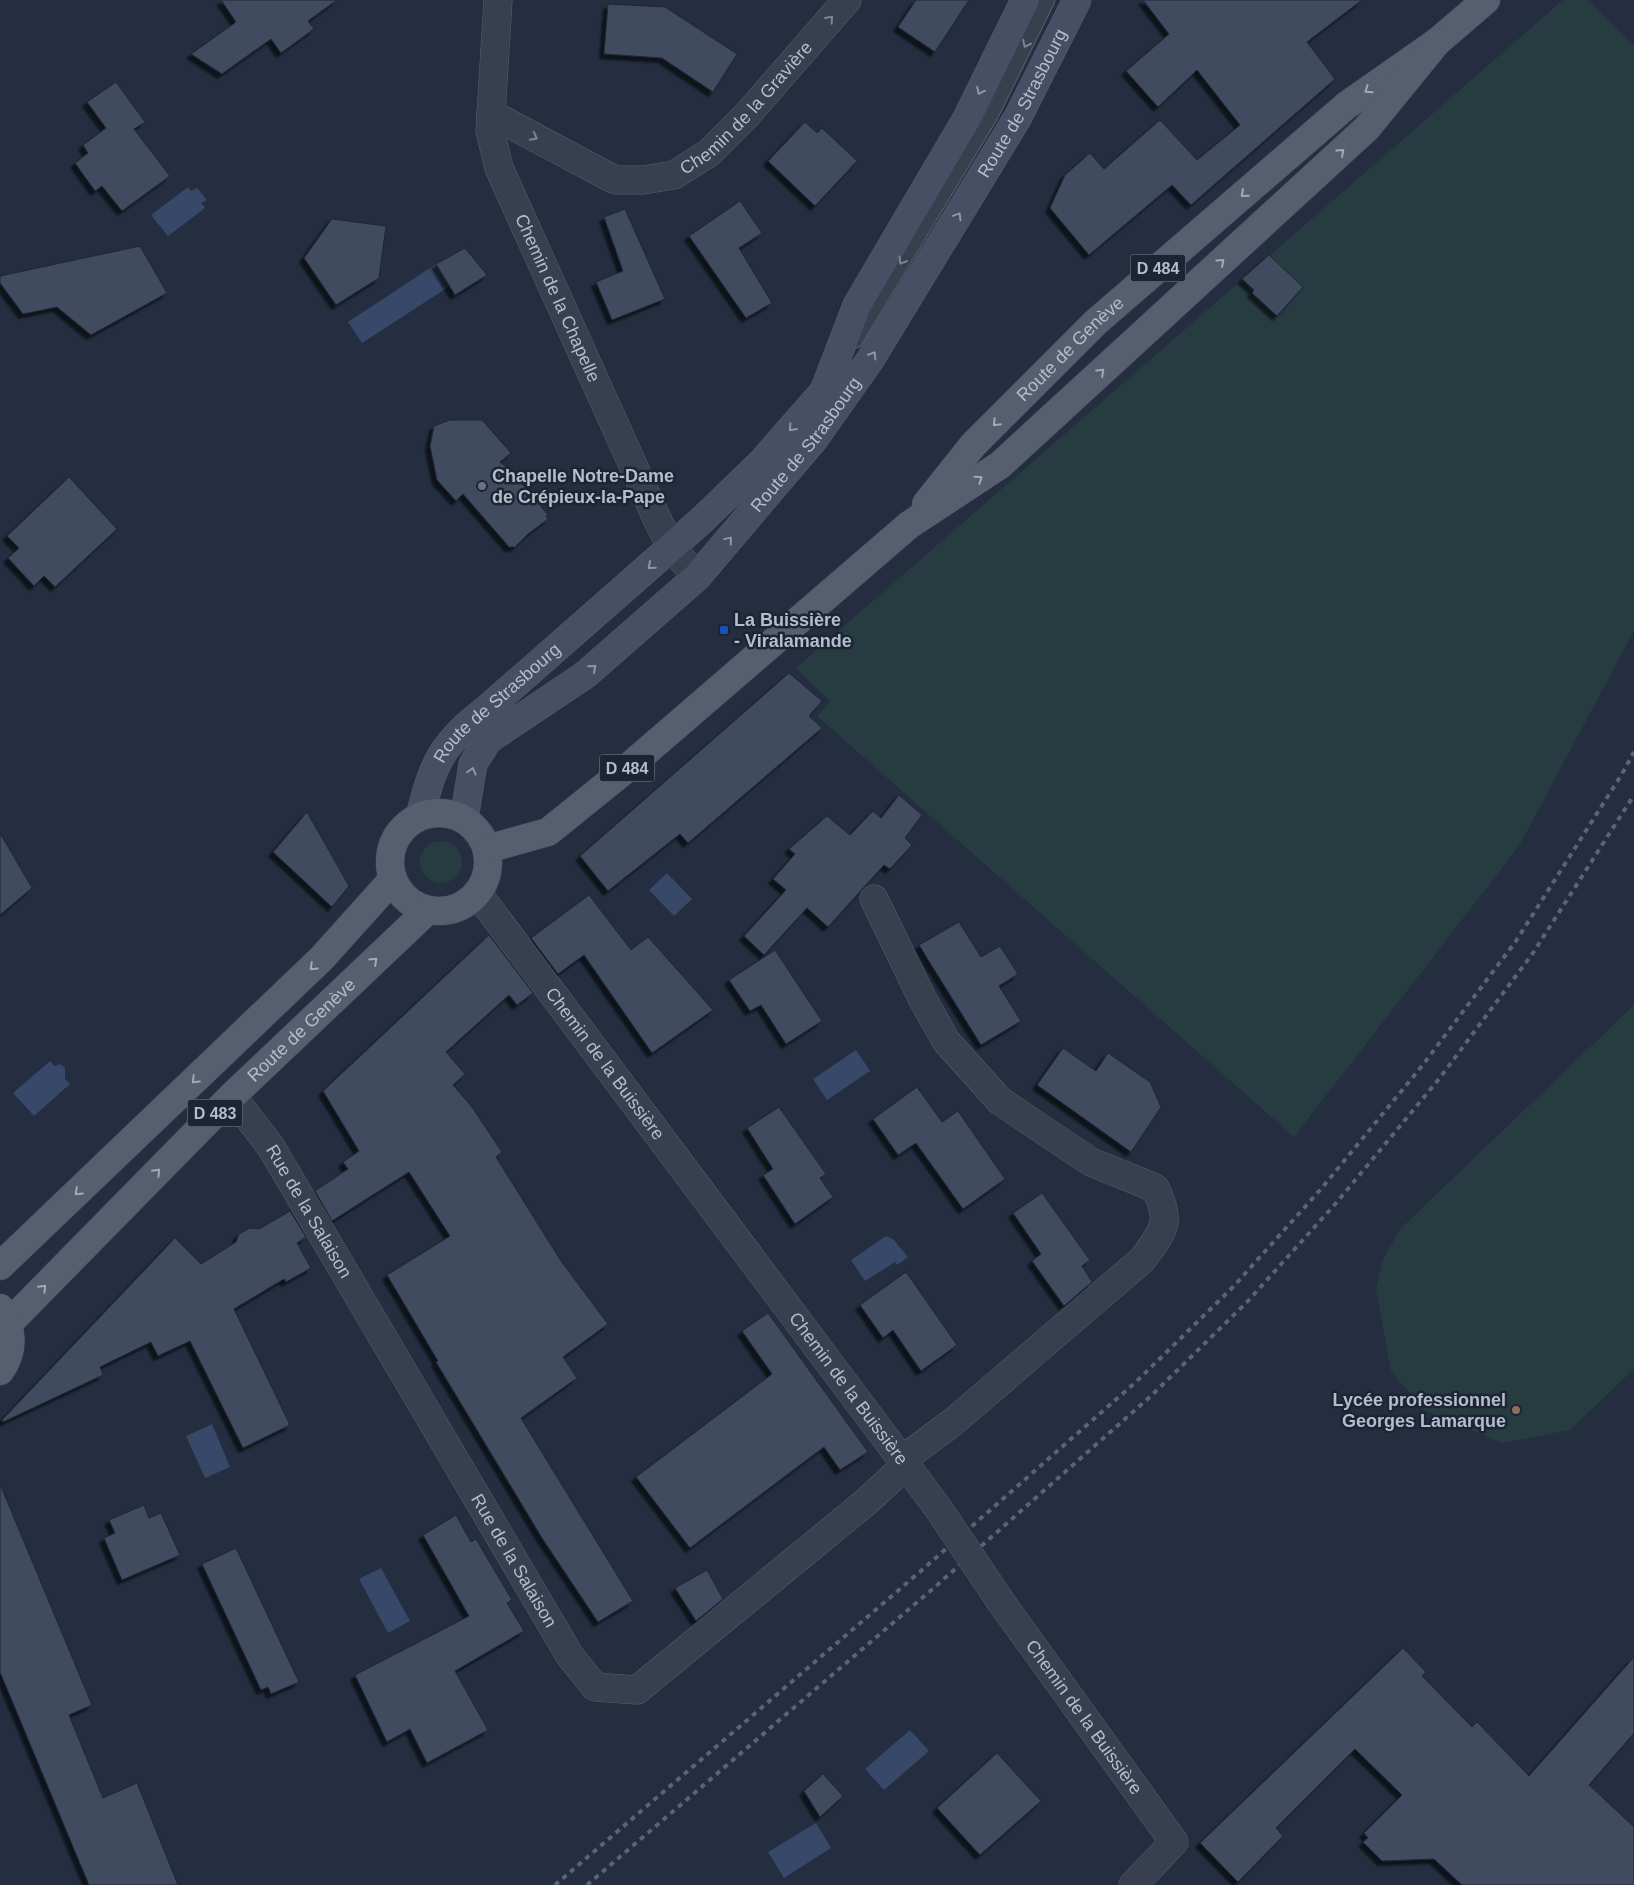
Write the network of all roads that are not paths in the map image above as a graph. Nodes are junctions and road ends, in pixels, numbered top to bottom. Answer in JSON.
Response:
{"nodes":[{"id":1,"x":498,"y":0,"type":"edge"},
{"id":2,"x":847,"y":0,"type":"edge"},
{"id":3,"x":1024,"y":0,"type":"edge"},
{"id":4,"x":1047,"y":0,"type":"edge"},
{"id":5,"x":1077,"y":0,"type":"edge"},
{"id":6,"x":1486,"y":0,"type":"edge"},
{"id":7,"x":1437,"y":42,"type":"junction"},
{"id":8,"x":491,"y":114,"type":"junction"},
{"id":9,"x":824,"y":391,"type":"junction"},
{"id":10,"x":909,"y":525,"type":"junction"},
{"id":11,"x":672,"y":548,"type":"junction"},
{"id":12,"x":697,"y":577,"type":"junction"},
{"id":13,"x":420,"y":816,"type":"junction"},
{"id":14,"x":464,"y":819,"type":"junction"},
{"id":15,"x":487,"y":849,"type":"junction"},
{"id":16,"x":392,"y":879,"type":"junction"},
{"id":17,"x":478,"y":894,"type":"junction"},
{"id":18,"x":874,"y":898,"type":"dead end"},
{"id":19,"x":428,"y":910,"type":"junction"},
{"id":20,"x":232,"y":1096,"type":"junction"},
{"id":21,"x":0,"y":1266,"type":"edge"},
{"id":22,"x":4,"y":1315,"type":"edge"},
{"id":23,"x":0,"y":1371,"type":"edge"},
{"id":24,"x":904,"y":1463,"type":"junction"},
{"id":25,"x":1133,"y":1885,"type":"edge"}],
"edges":[{"from":1,"to":8,"type":"street","name":"Chemin de la Chapelle"},
{"from":8,"to":2,"type":"street","name":"Chemin de la Gravière","one_way":true},
{"from":3,"to":9,"type":"main road","name":"Route de Strasbourg","one_way":true},
{"from":4,"to":9,"type":"lane","one_way":true},
{"from":12,"to":5,"type":"main road","name":"Route de Strasbourg","one_way":true},
{"from":6,"to":7,"type":"main road","name":"Route de Genève","number":"D 484"},
{"from":7,"to":10,"type":"main road","name":"Route de Genève","number":"D 484","one_way":true},
{"from":10,"to":7,"type":"main road","name":"Route de Genève","number":"D 484","one_way":true},
{"from":8,"to":11,"type":"street","name":"Chemin de la Chapelle"},
{"from":9,"to":11,"type":"main road","name":"Route de Strasbourg","one_way":true},
{"from":10,"to":15,"type":"main road","name":"Route de Genève","number":"D 484"},
{"from":11,"to":12,"type":"street","name":"Chemin de la Chapelle"},
{"from":11,"to":13,"type":"main road","name":"Route de Strasbourg","one_way":true},
{"from":14,"to":12,"type":"main road","name":"Route de Strasbourg","one_way":true},
{"from":13,"to":14,"type":"main road"},
{"from":13,"to":16,"type":"main road"},
{"from":14,"to":15,"type":"main road"},
{"from":15,"to":17,"type":"main road"},
{"from":16,"to":19,"type":"main road"},
{"from":16,"to":21,"type":"main road","name":"Route de Genève","number":"D 483","one_way":true},
{"from":17,"to":19,"type":"main road"},
{"from":17,"to":24,"type":"street","name":"Chemin de la Buissière"},
{"from":18,"to":24,"type":"street","name":"Rue de la Salaison"},
{"from":20,"to":19,"type":"main road","name":"Route de Genève","number":"D 483","one_way":true},
{"from":22,"to":20,"type":"main road","name":"Route de Genève","number":"D 483","one_way":true},
{"from":20,"to":24,"type":"street","name":"Rue de la Salaison"},
{"from":22,"to":23,"type":"main road"},
{"from":24,"to":25,"type":"street","name":"Chemin de la Buissière","bridge":true}]}
